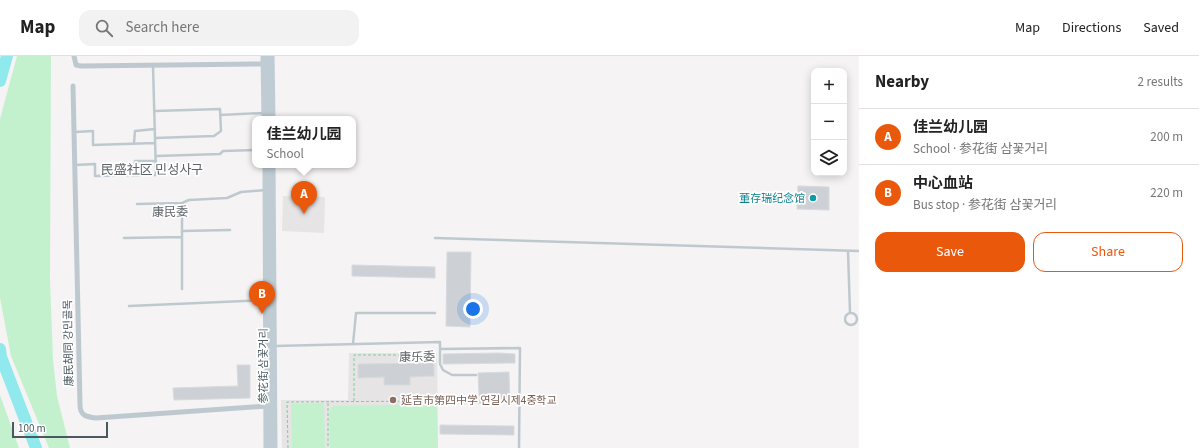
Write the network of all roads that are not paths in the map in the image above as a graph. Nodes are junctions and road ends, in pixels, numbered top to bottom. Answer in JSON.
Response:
{"nodes":[{"id":1,"x":74,"y":56,"type":"edge"},
{"id":2,"x":271,"y":56,"type":"edge"},
{"id":3,"x":264,"y":60,"type":"edge"},
{"id":4,"x":153,"y":65,"type":"junction"},
{"id":5,"x":73,"y":86,"type":"dead end"},
{"id":6,"x":154,"y":111,"type":"junction"},
{"id":7,"x":220,"y":115,"type":"junction"},
{"id":8,"x":265,"y":116,"type":"edge"},
{"id":9,"x":272,"y":116,"type":"edge"},
{"id":10,"x":155,"y":130,"type":"junction"},
{"id":11,"x":74,"y":132,"type":"junction"},
{"id":12,"x":155,"y":138,"type":"junction"},
{"id":13,"x":134,"y":143,"type":"junction"},
{"id":14,"x":155,"y":143,"type":"junction"},
{"id":15,"x":252,"y":150,"type":"edge"},
{"id":16,"x":156,"y":156,"type":"junction"},
{"id":17,"x":156,"y":161,"type":"junction"},
{"id":18,"x":75,"y":165,"type":"junction"},
{"id":19,"x":266,"y":168,"type":"edge"},
{"id":20,"x":272,"y":168,"type":"edge"},
{"id":21,"x":135,"y":175,"type":"junction"},
{"id":22,"x":266,"y":190,"type":"junction"},
{"id":23,"x":182,"y":203,"type":"junction"},
{"id":24,"x":137,"y":204,"type":"dead end"},
{"id":25,"x":230,"y":230,"type":"dead end"},
{"id":26,"x":182,"y":231,"type":"junction"},
{"id":27,"x":182,"y":237,"type":"junction"},
{"id":28,"x":124,"y":238,"type":"dead end"},
{"id":29,"x":435,"y":238,"type":"dead end"},
{"id":30,"x":848,"y":251,"type":"junction"},
{"id":31,"x":859,"y":251,"type":"edge"},
{"id":32,"x":182,"y":289,"type":"dead end"},
{"id":33,"x":267,"y":300,"type":"junction"},
{"id":34,"x":129,"y":306,"type":"dead end"},
{"id":35,"x":850,"y":312,"type":"junction"},
{"id":36,"x":435,"y":314,"type":"dead end"},
{"id":37,"x":353,"y":344,"type":"junction"},
{"id":38,"x":274,"y":346,"type":"junction"},
{"id":39,"x":440,"y":349,"type":"junction"},
{"id":40,"x":476,"y":374,"type":"dead end"},
{"id":41,"x":267,"y":406,"type":"junction"},
{"id":42,"x":267,"y":448,"type":"edge"},
{"id":43,"x":274,"y":448,"type":"edge"},
{"id":44,"x":519,"y":448,"type":"edge"}],
"edges":[{"from":1,"to":4,"type":"street"},
{"from":2,"to":9,"type":"main road"},
{"from":3,"to":4,"type":"street"},
{"from":3,"to":8,"type":"main road"},
{"from":4,"to":6,"type":"lane"},
{"from":5,"to":11,"type":"street","name":"康民胡同 강민골목"},
{"from":6,"to":7,"type":"lane"},
{"from":6,"to":10,"type":"lane"},
{"from":7,"to":8,"type":"lane"},
{"from":7,"to":12,"type":"lane"},
{"from":10,"to":12,"type":"lane"},
{"from":10,"to":13,"type":"lane"},
{"from":11,"to":13,"type":"lane"},
{"from":11,"to":18,"type":"street","name":"康民胡同 강민골목"},
{"from":12,"to":14,"type":"lane"},
{"from":13,"to":14,"type":"lane"},
{"from":14,"to":16,"type":"lane"},
{"from":15,"to":16,"type":"lane"},
{"from":16,"to":17,"type":"lane"},
{"from":17,"to":21,"type":"lane"},
{"from":17,"to":21,"type":"lane"},
{"from":18,"to":21,"type":"lane"},
{"from":18,"to":41,"type":"street","name":"康民胡同 강민골목"},
{"from":19,"to":22,"type":"main road","name":"参花街 삼꽃거리"},
{"from":20,"to":38,"type":"main road","name":"参花街 삼꽃거리"},
{"from":22,"to":23,"type":"lane"},
{"from":22,"to":33,"type":"main road","name":"参花街 삼꽃거리"},
{"from":23,"to":24,"type":"lane"},
{"from":23,"to":26,"type":"lane"},
{"from":25,"to":26,"type":"lane"},
{"from":26,"to":27,"type":"lane"},
{"from":27,"to":28,"type":"lane"},
{"from":27,"to":32,"type":"lane"},
{"from":29,"to":30,"type":"lane"},
{"from":30,"to":31,"type":"lane"},
{"from":30,"to":35,"type":"lane"},
{"from":33,"to":34,"type":"lane"},
{"from":33,"to":41,"type":"main road","name":"参花街 삼꽃거리"},
{"from":35,"to":35,"type":"lane"},
{"from":36,"to":37,"type":"lane"},
{"from":37,"to":38,"type":"lane"},
{"from":37,"to":39,"type":"lane"},
{"from":38,"to":43,"type":"main road","name":"参花街 삼꽃거리"},
{"from":39,"to":40,"type":"lane"},
{"from":39,"to":44,"type":"lane"},
{"from":41,"to":42,"type":"main road","name":"参花街 삼꽃거리"}]}
